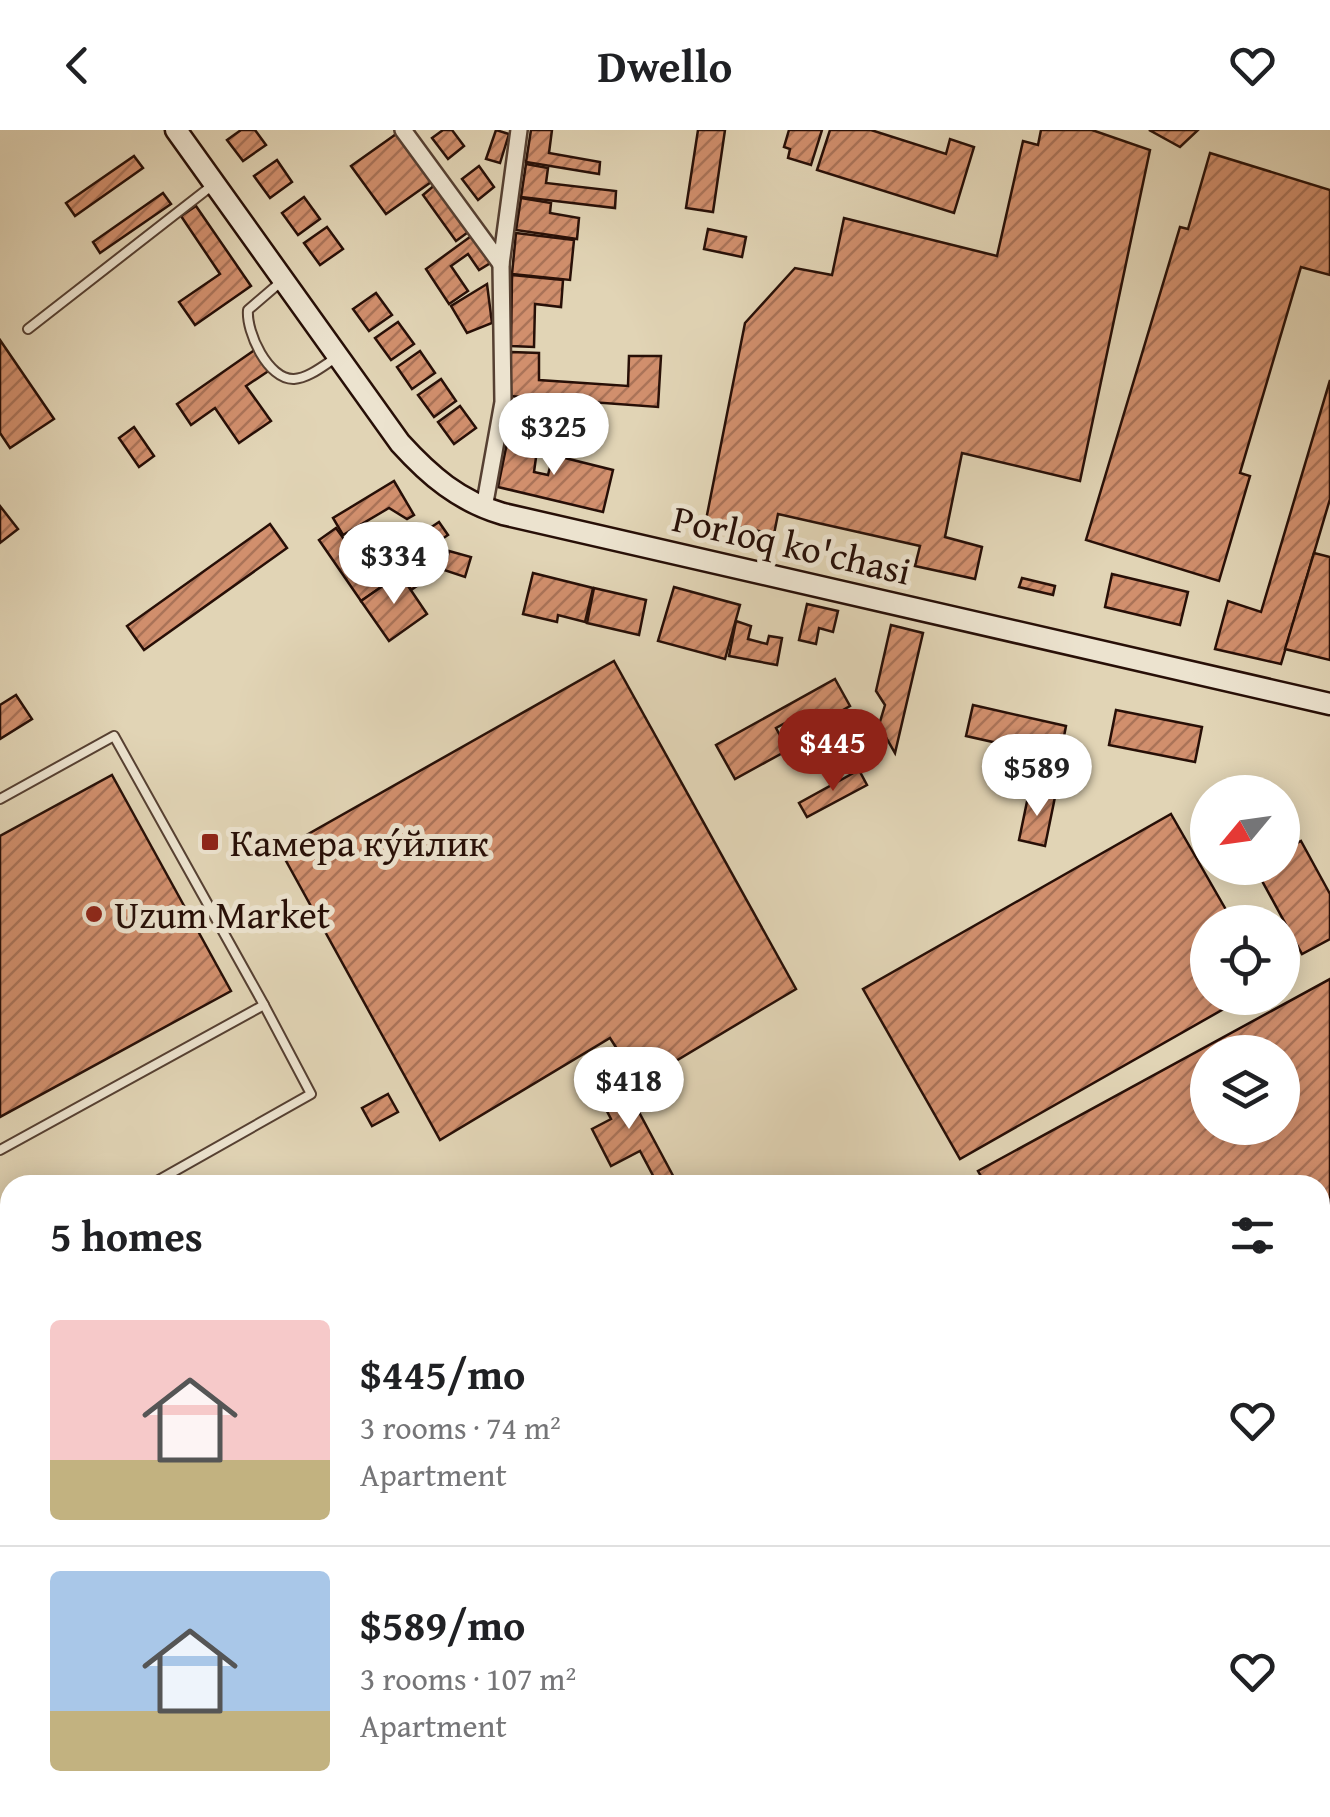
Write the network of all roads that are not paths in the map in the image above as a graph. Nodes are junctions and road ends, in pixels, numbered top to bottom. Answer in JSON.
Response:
{"nodes":[{"id":1,"x":176,"y":130,"type":"edge"},
{"id":2,"x":403,"y":130,"type":"edge"},
{"id":3,"x":519,"y":130,"type":"edge"},
{"id":4,"x":214,"y":184,"type":"junction"},
{"id":5,"x":501,"y":264,"type":"junction"},
{"id":6,"x":283,"y":280,"type":"junction"},
{"id":7,"x":28,"y":329,"type":"dead end"},
{"id":8,"x":338,"y":357,"type":"junction"},
{"id":9,"x":484,"y":508,"type":"junction"},
{"id":10,"x":1330,"y":704,"type":"edge"},
{"id":11,"x":0,"y":798,"type":"edge"},
{"id":12,"x":264,"y":1006,"type":"junction"},
{"id":13,"x":0,"y":1150,"type":"edge"},
{"id":14,"x":168,"y":1175,"type":"edge"}],
"edges":[{"from":1,"to":4,"type":"main road","name":"Porloq ko'chasi"},
{"from":2,"to":5,"type":"street"},
{"from":3,"to":5,"type":"street"},
{"from":4,"to":6,"type":"main road","name":"Porloq ko'chasi"},
{"from":4,"to":7,"type":"lane"},
{"from":5,"to":9,"type":"street"},
{"from":6,"to":8,"type":"main road","name":"Porloq ko'chasi"},
{"from":6,"to":8,"type":"lane"},
{"from":8,"to":9,"type":"main road","name":"Porloq ko'chasi"},
{"from":9,"to":10,"type":"main road","name":"Porloq ko'chasi"},
{"from":11,"to":12,"type":"lane"},
{"from":12,"to":13,"type":"lane"},
{"from":12,"to":14,"type":"lane"}]}
